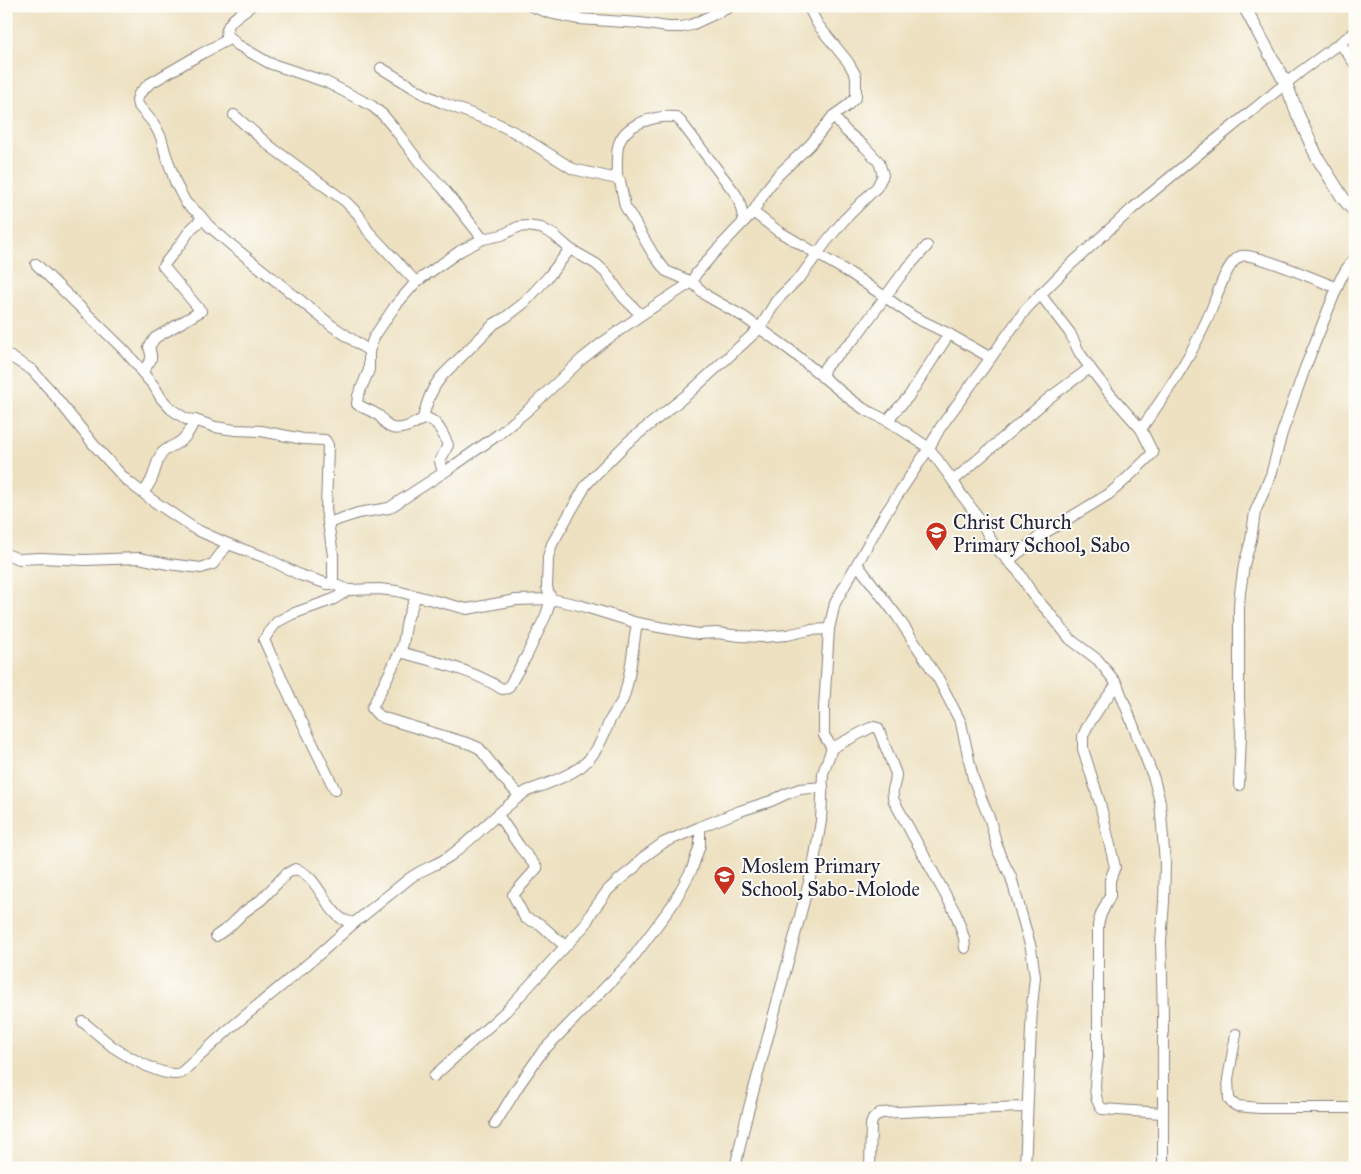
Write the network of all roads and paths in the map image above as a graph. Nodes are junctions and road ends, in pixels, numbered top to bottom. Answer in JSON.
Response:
{"nodes":[{"id":1,"x":251,"y":6,"type":"edge"},
{"id":2,"x":531,"y":6,"type":"edge"},
{"id":3,"x":732,"y":6,"type":"edge"},
{"id":4,"x":808,"y":6,"type":"edge"},
{"id":5,"x":1244,"y":6,"type":"edge"},
{"id":6,"x":1355,"y":32,"type":"edge"},
{"id":7,"x":232,"y":38,"type":"junction"},
{"id":8,"x":1340,"y":43,"type":"junction"},
{"id":9,"x":1355,"y":64,"type":"edge"},
{"id":10,"x":381,"y":68,"type":"dead end"},
{"id":11,"x":1286,"y":84,"type":"junction"},
{"id":12,"x":234,"y":115,"type":"dead end"},
{"id":13,"x":833,"y":116,"type":"junction"},
{"id":14,"x":617,"y":178,"type":"junction"},
{"id":15,"x":753,"y":212,"type":"junction"},
{"id":16,"x":1355,"y":212,"type":"edge"},
{"id":17,"x":202,"y":219,"type":"junction"},
{"id":18,"x":744,"y":221,"type":"junction"},
{"id":19,"x":483,"y":239,"type":"junction"},
{"id":20,"x":927,"y":246,"type":"dead end"},
{"id":21,"x":570,"y":249,"type":"junction"},
{"id":22,"x":818,"y":255,"type":"junction"},
{"id":23,"x":1355,"y":258,"type":"edge"},
{"id":24,"x":36,"y":264,"type":"dead end"},
{"id":25,"x":416,"y":282,"type":"junction"},
{"id":26,"x":692,"y":282,"type":"junction"},
{"id":27,"x":1337,"y":288,"type":"junction"},
{"id":28,"x":1040,"y":294,"type":"junction"},
{"id":29,"x":885,"y":297,"type":"junction"},
{"id":30,"x":641,"y":315,"type":"junction"},
{"id":31,"x":760,"y":328,"type":"junction"},
{"id":32,"x":948,"y":334,"type":"junction"},
{"id":33,"x":369,"y":351,"type":"junction"},
{"id":34,"x":6,"y":354,"type":"edge"},
{"id":35,"x":991,"y":358,"type":"junction"},
{"id":36,"x":1090,"y":368,"type":"junction"},
{"id":37,"x":143,"y":373,"type":"junction"},
{"id":38,"x":822,"y":377,"type":"junction"},
{"id":39,"x":422,"y":418,"type":"junction"},
{"id":40,"x":195,"y":420,"type":"junction"},
{"id":41,"x":890,"y":422,"type":"junction"},
{"id":42,"x":1141,"y":429,"type":"junction"},
{"id":43,"x":929,"y":448,"type":"junction"},
{"id":44,"x":443,"y":473,"type":"junction"},
{"id":45,"x":952,"y":481,"type":"junction"},
{"id":46,"x":143,"y":492,"type":"junction"},
{"id":47,"x":328,"y":523,"type":"junction"},
{"id":48,"x":228,"y":544,"type":"junction"},
{"id":49,"x":6,"y":554,"type":"edge"},
{"id":50,"x":1008,"y":561,"type":"junction"},
{"id":51,"x":857,"y":564,"type":"junction"},
{"id":52,"x":334,"y":584,"type":"junction"},
{"id":53,"x":348,"y":590,"type":"junction"},
{"id":54,"x":416,"y":596,"type":"junction"},
{"id":55,"x":551,"y":599,"type":"junction"},
{"id":56,"x":637,"y":623,"type":"junction"},
{"id":57,"x":830,"y":629,"type":"junction"},
{"id":58,"x":400,"y":652,"type":"junction"},
{"id":59,"x":1117,"y":684,"type":"junction"},
{"id":60,"x":832,"y":748,"type":"junction"},
{"id":61,"x":1239,"y":785,"type":"dead end"},
{"id":62,"x":823,"y":787,"type":"junction"},
{"id":63,"x":335,"y":790,"type":"dead end"},
{"id":64,"x":520,"y":796,"type":"junction"},
{"id":65,"x":498,"y":815,"type":"junction"},
{"id":66,"x":700,"y":827,"type":"junction"},
{"id":67,"x":354,"y":923,"type":"junction"},
{"id":68,"x":216,"y":936,"type":"dead end"},
{"id":69,"x":564,"y":946,"type":"junction"},
{"id":70,"x":965,"y":948,"type":"dead end"},
{"id":71,"x":84,"y":1022,"type":"dead end"},
{"id":72,"x":1236,"y":1034,"type":"dead end"},
{"id":73,"x":434,"y":1076,"type":"dead end"},
{"id":74,"x":1027,"y":1107,"type":"junction"},
{"id":75,"x":1355,"y":1108,"type":"edge"},
{"id":76,"x":1162,"y":1113,"type":"junction"},
{"id":77,"x":496,"y":1124,"type":"dead end"},
{"id":78,"x":735,"y":1168,"type":"edge"},
{"id":79,"x":870,"y":1168,"type":"edge"},
{"id":80,"x":1025,"y":1168,"type":"edge"},
{"id":81,"x":1163,"y":1168,"type":"edge"}],
"edges":[{"from":1,"to":7,"type":"street"},
{"from":2,"to":3,"type":"street"},
{"from":4,"to":13,"type":"street"},
{"from":5,"to":11,"type":"main road"},
{"from":6,"to":8,"type":"street"},
{"from":7,"to":17,"type":"street"},
{"from":7,"to":19,"type":"street"},
{"from":8,"to":9,"type":"street"},
{"from":8,"to":11,"type":"street"},
{"from":10,"to":14,"type":"street"},
{"from":11,"to":16,"type":"main road"},
{"from":11,"to":28,"type":"street"},
{"from":12,"to":25,"type":"street"},
{"from":13,"to":15,"type":"street"},
{"from":13,"to":22,"type":"street"},
{"from":14,"to":18,"type":"street"},
{"from":14,"to":26,"type":"street"},
{"from":15,"to":18,"type":"street"},
{"from":15,"to":22,"type":"street"},
{"from":17,"to":33,"type":"street"},
{"from":17,"to":37,"type":"street"},
{"from":18,"to":26,"type":"street"},
{"from":19,"to":21,"type":"street"},
{"from":19,"to":25,"type":"street"},
{"from":20,"to":29,"type":"street"},
{"from":21,"to":30,"type":"street"},
{"from":21,"to":39,"type":"street"},
{"from":22,"to":29,"type":"street"},
{"from":22,"to":31,"type":"street"},
{"from":23,"to":27,"type":"street"},
{"from":24,"to":37,"type":"street"},
{"from":25,"to":33,"type":"street"},
{"from":26,"to":30,"type":"street"},
{"from":26,"to":31,"type":"street"},
{"from":27,"to":42,"type":"street"},
{"from":27,"to":61,"type":"street"},
{"from":28,"to":35,"type":"street"},
{"from":28,"to":36,"type":"street"},
{"from":29,"to":32,"type":"street"},
{"from":29,"to":38,"type":"street"},
{"from":30,"to":44,"type":"street"},
{"from":31,"to":38,"type":"street"},
{"from":31,"to":55,"type":"street"},
{"from":32,"to":35,"type":"street"},
{"from":32,"to":41,"type":"street"},
{"from":33,"to":39,"type":"street"},
{"from":34,"to":46,"type":"street"},
{"from":35,"to":43,"type":"street"},
{"from":36,"to":42,"type":"street"},
{"from":36,"to":45,"type":"street"},
{"from":37,"to":40,"type":"street"},
{"from":38,"to":41,"type":"street"},
{"from":39,"to":44,"type":"street"},
{"from":40,"to":46,"type":"street"},
{"from":40,"to":47,"type":"street"},
{"from":41,"to":43,"type":"street"},
{"from":42,"to":50,"type":"street"},
{"from":43,"to":45,"type":"street"},
{"from":43,"to":51,"type":"street"},
{"from":44,"to":47,"type":"street"},
{"from":45,"to":50,"type":"street"},
{"from":46,"to":48,"type":"street"},
{"from":47,"to":52,"type":"street"},
{"from":48,"to":49,"type":"street"},
{"from":48,"to":52,"type":"street"},
{"from":50,"to":59,"type":"street"},
{"from":51,"to":57,"type":"street"},
{"from":51,"to":74,"type":"street"},
{"from":52,"to":53,"type":"street"},
{"from":53,"to":54,"type":"street"},
{"from":53,"to":63,"type":"street"},
{"from":54,"to":55,"type":"street"},
{"from":54,"to":58,"type":"street"},
{"from":55,"to":56,"type":"street"},
{"from":55,"to":58,"type":"street"},
{"from":56,"to":57,"type":"street"},
{"from":56,"to":64,"type":"street"},
{"from":57,"to":60,"type":"street"},
{"from":58,"to":64,"type":"street"},
{"from":59,"to":76,"type":"street"},
{"from":59,"to":76,"type":"street"},
{"from":60,"to":62,"type":"street"},
{"from":60,"to":70,"type":"street"},
{"from":62,"to":66,"type":"street"},
{"from":62,"to":78,"type":"street"},
{"from":64,"to":65,"type":"street"},
{"from":65,"to":67,"type":"street"},
{"from":65,"to":69,"type":"street"},
{"from":66,"to":69,"type":"street"},
{"from":66,"to":77,"type":"street"},
{"from":67,"to":68,"type":"street"},
{"from":67,"to":71,"type":"street"},
{"from":69,"to":73,"type":"street"},
{"from":72,"to":75,"type":"street"},
{"from":74,"to":79,"type":"street"},
{"from":74,"to":80,"type":"street"},
{"from":76,"to":81,"type":"street"}]}
